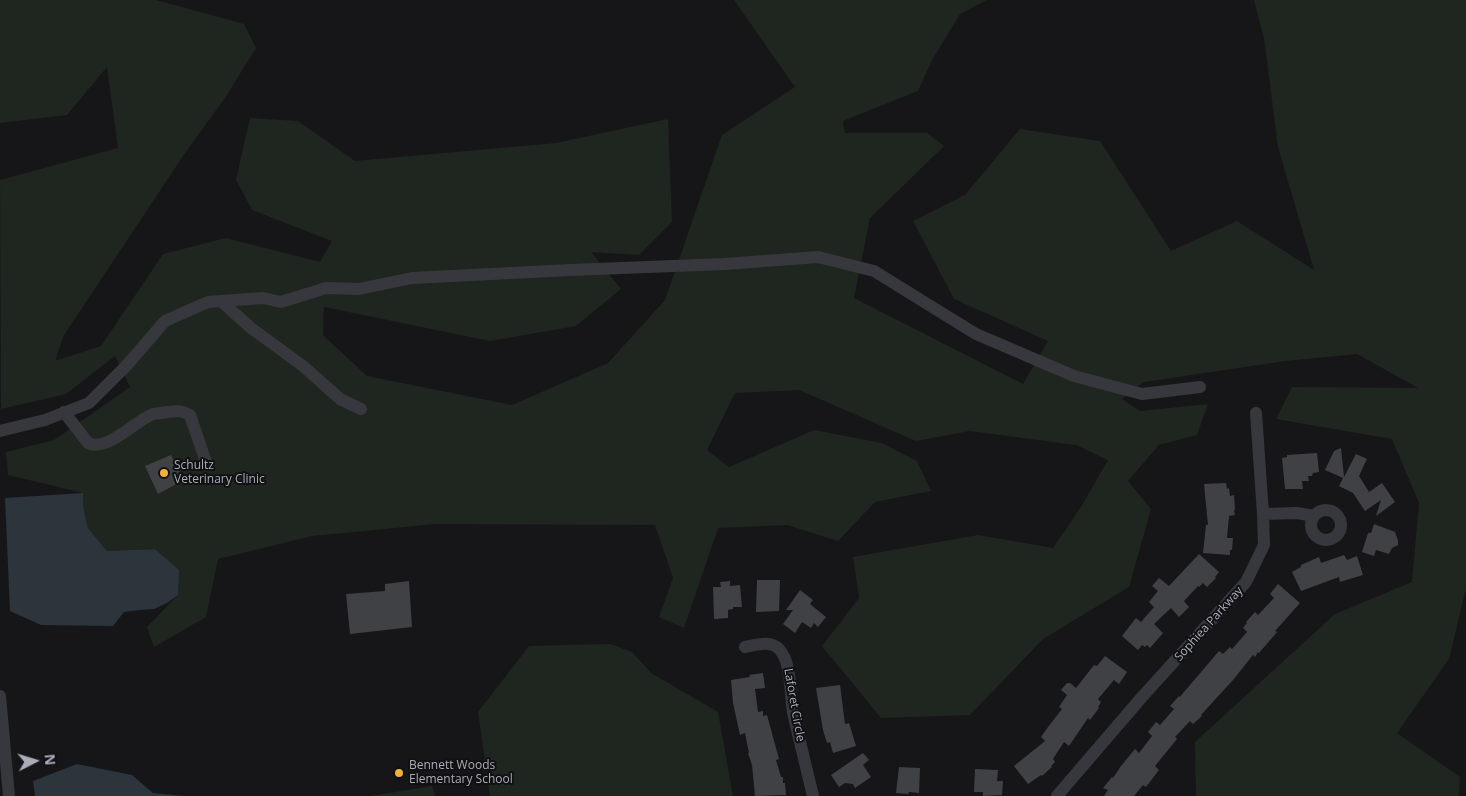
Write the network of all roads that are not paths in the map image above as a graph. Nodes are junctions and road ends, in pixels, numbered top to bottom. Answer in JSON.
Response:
{"nodes":[{"id":1,"x":222,"y":301,"type":"junction"},
{"id":2,"x":1200,"y":387,"type":"dead end"},
{"id":3,"x":361,"y":409,"type":"dead end"},
{"id":4,"x":64,"y":412,"type":"junction"},
{"id":5,"x":1256,"y":413,"type":"dead end"},
{"id":6,"x":0,"y":431,"type":"edge"},
{"id":7,"x":207,"y":465,"type":"dead end"},
{"id":8,"x":1263,"y":514,"type":"junction"},
{"id":9,"x":1314,"y":516,"type":"dead end"},
{"id":10,"x":745,"y":647,"type":"dead end"},
{"id":11,"x":0,"y":696,"type":"edge"},
{"id":12,"x":9,"y":796,"type":"edge"},
{"id":13,"x":813,"y":796,"type":"edge"},
{"id":14,"x":1057,"y":796,"type":"edge"}],
"edges":[{"from":1,"to":2,"type":"street"},
{"from":1,"to":3,"type":"street"},
{"from":1,"to":4,"type":"street"},
{"from":4,"to":6,"type":"street"},
{"from":4,"to":7,"type":"street"},
{"from":5,"to":8,"type":"street","name":"Sophiea Parkway"},
{"from":8,"to":9,"type":"street"},
{"from":8,"to":14,"type":"street","name":"Sophiea Parkway"},
{"from":10,"to":13,"type":"street","name":"Laforet Circle"},
{"from":11,"to":12,"type":"street"}]}
